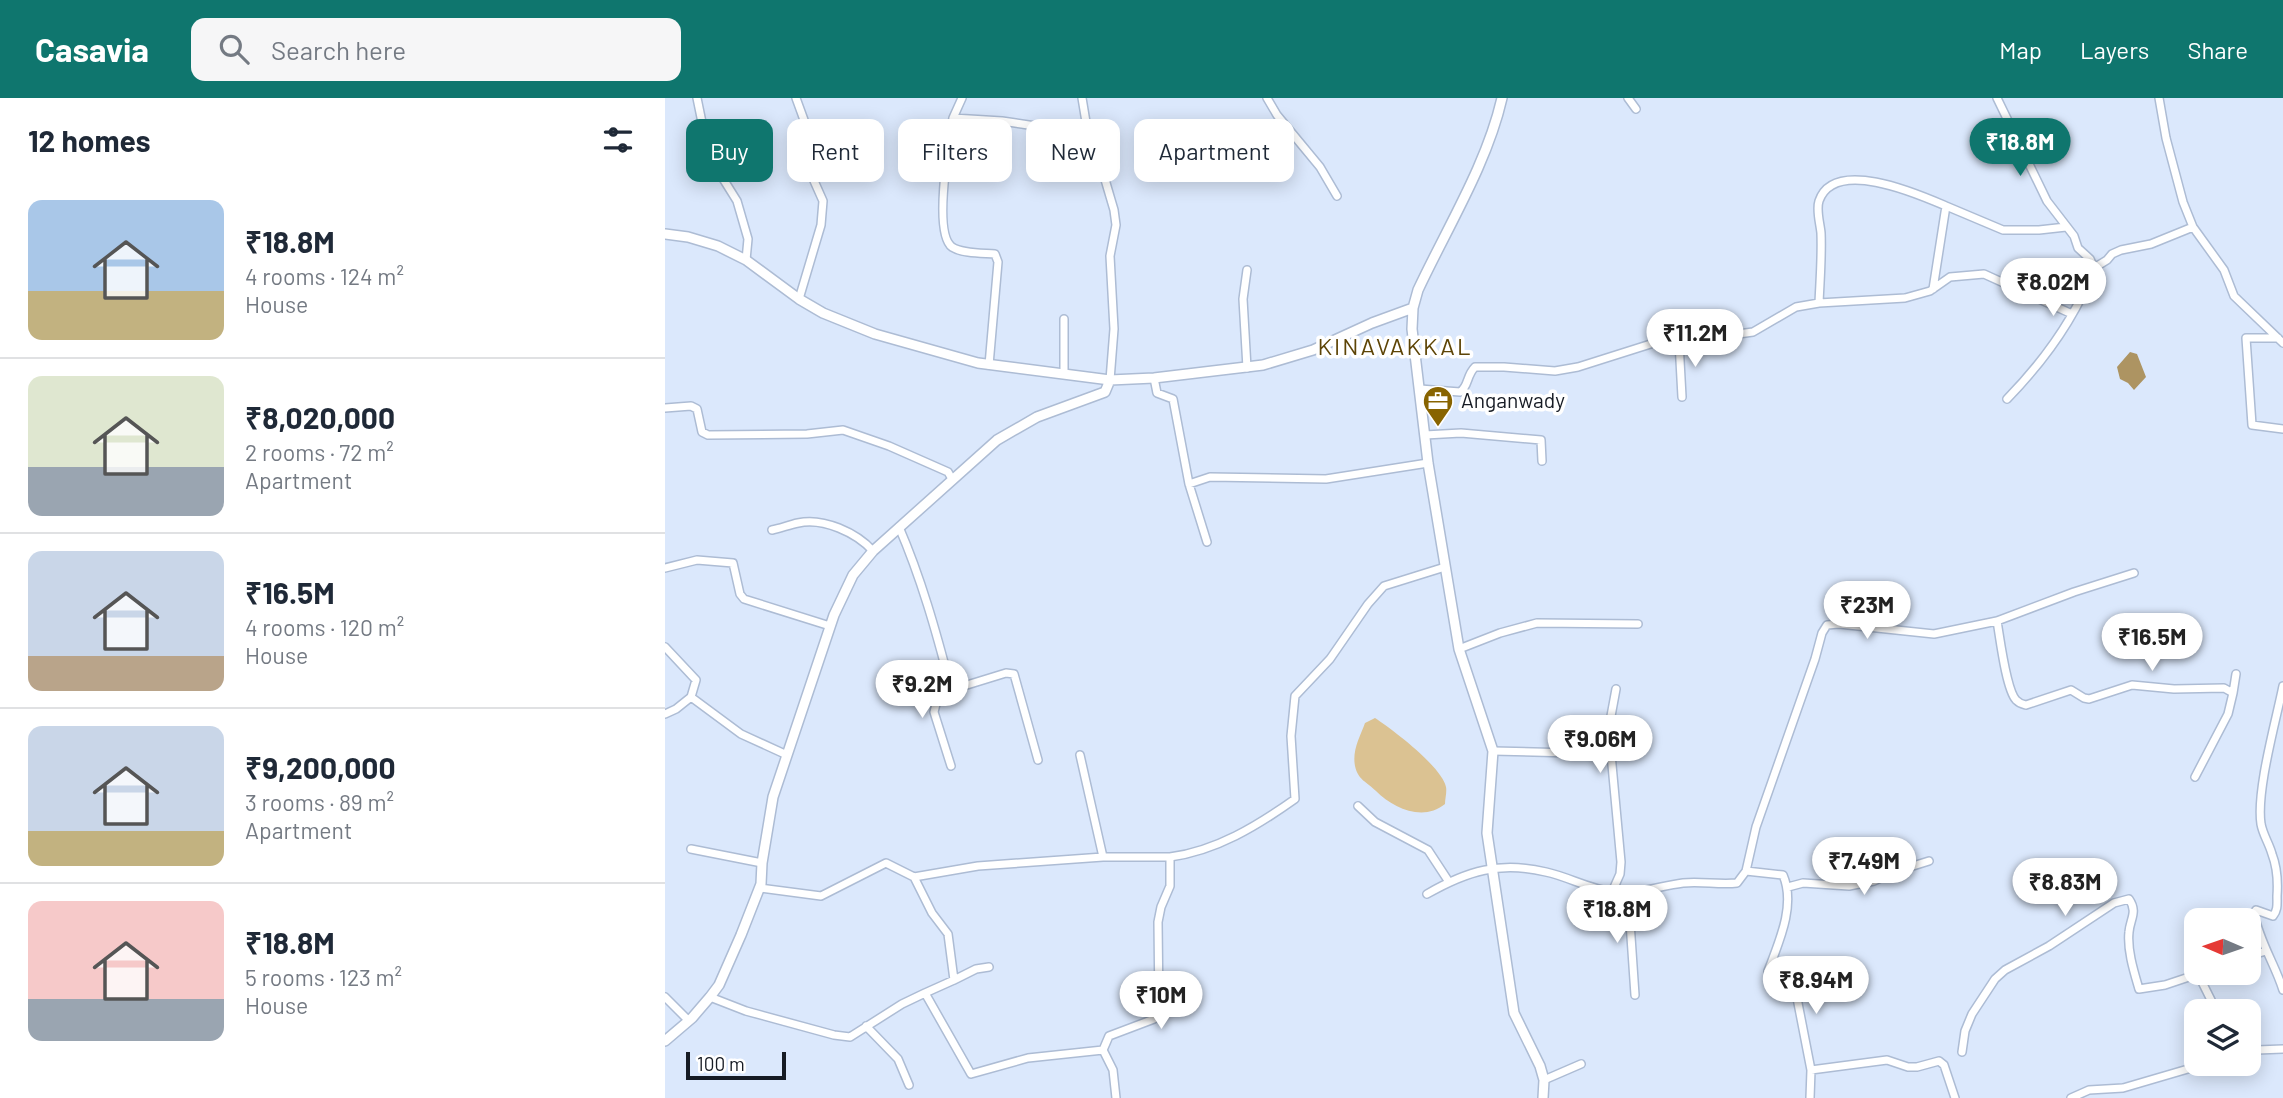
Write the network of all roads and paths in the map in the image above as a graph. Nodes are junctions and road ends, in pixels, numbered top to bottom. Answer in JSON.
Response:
{"nodes":[{"id":1,"x":697,"y":98,"type":"edge"},
{"id":2,"x":796,"y":98,"type":"edge"},
{"id":3,"x":962,"y":98,"type":"edge"},
{"id":4,"x":1082,"y":98,"type":"edge"},
{"id":5,"x":1267,"y":98,"type":"edge"},
{"id":6,"x":1502,"y":98,"type":"edge"},
{"id":7,"x":1628,"y":98,"type":"edge"},
{"id":8,"x":1997,"y":98,"type":"edge"},
{"id":9,"x":2159,"y":98,"type":"edge"},
{"id":10,"x":1636,"y":109,"type":"dead end"},
{"id":11,"x":953,"y":118,"type":"junction"},
{"id":12,"x":1086,"y":119,"type":"edge"},
{"id":13,"x":1026,"y":125,"type":"edge"},
{"id":14,"x":1106,"y":182,"type":"edge"},
{"id":15,"x":1337,"y":196,"type":"dead end"},
{"id":16,"x":1946,"y":206,"type":"junction"},
{"id":17,"x":2066,"y":227,"type":"junction"},
{"id":18,"x":2193,"y":227,"type":"junction"},
{"id":19,"x":665,"y":234,"type":"edge"},
{"id":20,"x":746,"y":260,"type":"junction"},
{"id":21,"x":2094,"y":268,"type":"junction"},
{"id":22,"x":1247,"y":270,"type":"dead end"},
{"id":23,"x":1933,"y":289,"type":"junction"},
{"id":24,"x":799,"y":299,"type":"junction"},
{"id":25,"x":1819,"y":303,"type":"junction"},
{"id":26,"x":1413,"y":308,"type":"junction"},
{"id":27,"x":2072,"y":314,"type":"junction"},
{"id":28,"x":1064,"y":319,"type":"dead end"},
{"id":29,"x":2280,"y":340,"type":"edge"},
{"id":30,"x":1679,"y":342,"type":"junction"},
{"id":31,"x":989,"y":365,"type":"junction"},
{"id":32,"x":1247,"y":368,"type":"junction"},
{"id":33,"x":1064,"y":374,"type":"junction"},
{"id":34,"x":1154,"y":378,"type":"junction"},
{"id":35,"x":1110,"y":380,"type":"junction"},
{"id":36,"x":1420,"y":389,"type":"junction"},
{"id":37,"x":1682,"y":397,"type":"dead end"},
{"id":38,"x":2007,"y":399,"type":"dead end"},
{"id":39,"x":665,"y":408,"type":"edge"},
{"id":40,"x":2283,"y":429,"type":"edge"},
{"id":41,"x":1425,"y":435,"type":"junction"},
{"id":42,"x":1542,"y":461,"type":"dead end"},
{"id":43,"x":1428,"y":463,"type":"junction"},
{"id":44,"x":952,"y":479,"type":"junction"},
{"id":45,"x":1189,"y":484,"type":"junction"},
{"id":46,"x":899,"y":527,"type":"junction"},
{"id":47,"x":772,"y":530,"type":"dead end"},
{"id":48,"x":1207,"y":542,"type":"dead end"},
{"id":49,"x":873,"y":551,"type":"junction"},
{"id":50,"x":1445,"y":567,"type":"junction"},
{"id":51,"x":665,"y":568,"type":"edge"},
{"id":52,"x":2133,"y":573,"type":"dead end"},
{"id":53,"x":1997,"y":621,"type":"junction"},
{"id":54,"x":1638,"y":624,"type":"dead end"},
{"id":55,"x":830,"y":626,"type":"junction"},
{"id":56,"x":665,"y":647,"type":"edge"},
{"id":57,"x":1459,"y":649,"type":"junction"},
{"id":58,"x":2236,"y":674,"type":"dead end"},
{"id":59,"x":950,"y":685,"type":"junction"},
{"id":60,"x":2283,"y":686,"type":"edge"},
{"id":61,"x":1616,"y":689,"type":"dead end"},
{"id":62,"x":2233,"y":693,"type":"junction"},
{"id":63,"x":691,"y":697,"type":"junction"},
{"id":64,"x":665,"y":714,"type":"edge"},
{"id":65,"x":1493,"y":751,"type":"junction"},
{"id":66,"x":1611,"y":754,"type":"junction"},
{"id":67,"x":787,"y":755,"type":"junction"},
{"id":68,"x":1080,"y":755,"type":"dead end"},
{"id":69,"x":1038,"y":760,"type":"dead end"},
{"id":70,"x":951,"y":766,"type":"dead end"},
{"id":71,"x":2195,"y":777,"type":"dead end"},
{"id":72,"x":1358,"y":806,"type":"dead end"},
{"id":73,"x":691,"y":849,"type":"dead end"},
{"id":74,"x":1103,"y":857,"type":"junction"},
{"id":75,"x":1170,"y":857,"type":"junction"},
{"id":76,"x":1929,"y":861,"type":"dead end"},
{"id":77,"x":762,"y":863,"type":"junction"},
{"id":78,"x":1491,"y":867,"type":"junction"},
{"id":79,"x":1746,"y":871,"type":"junction"},
{"id":80,"x":914,"y":877,"type":"junction"},
{"id":81,"x":1449,"y":881,"type":"junction"},
{"id":82,"x":2281,"y":883,"type":"edge"},
{"id":83,"x":1788,"y":887,"type":"junction"},
{"id":84,"x":760,"y":888,"type":"junction"},
{"id":85,"x":1612,"y":892,"type":"junction"},
{"id":86,"x":1628,"y":893,"type":"junction"},
{"id":87,"x":1427,"y":894,"type":"dead end"},
{"id":88,"x":2266,"y":951,"type":"junction"},
{"id":89,"x":2261,"y":952,"type":"edge"},
{"id":90,"x":989,"y":967,"type":"dead end"},
{"id":91,"x":2184,"y":979,"type":"edge"},
{"id":92,"x":954,"y":981,"type":"junction"},
{"id":93,"x":2283,"y":990,"type":"edge"},
{"id":94,"x":925,"y":993,"type":"junction"},
{"id":95,"x":1635,"y":995,"type":"dead end"},
{"id":96,"x":665,"y":997,"type":"edge"},
{"id":97,"x":710,"y":998,"type":"junction"},
{"id":98,"x":689,"y":1021,"type":"junction"},
{"id":99,"x":866,"y":1026,"type":"junction"},
{"id":100,"x":665,"y":1041,"type":"edge"},
{"id":101,"x":2283,"y":1049,"type":"edge"},
{"id":102,"x":1103,"y":1050,"type":"junction"},
{"id":103,"x":2261,"y":1050,"type":"edge"},
{"id":104,"x":1962,"y":1052,"type":"dead end"},
{"id":105,"x":1581,"y":1064,"type":"dead end"},
{"id":106,"x":1811,"y":1070,"type":"junction"},
{"id":107,"x":2184,"y":1070,"type":"edge"},
{"id":108,"x":1544,"y":1080,"type":"junction"},
{"id":109,"x":909,"y":1085,"type":"dead end"},
{"id":110,"x":1546,"y":1097,"type":"edge"},
{"id":111,"x":1116,"y":1098,"type":"edge"},
{"id":112,"x":1810,"y":1098,"type":"edge"},
{"id":113,"x":1955,"y":1098,"type":"edge"},
{"id":114,"x":2071,"y":1098,"type":"edge"}],
"edges":[{"from":1,"to":20,"type":"street"},
{"from":2,"to":24,"type":"street"},
{"from":3,"to":11,"type":"street"},
{"from":4,"to":12,"type":"street"},
{"from":5,"to":15,"type":"street"},
{"from":6,"to":26,"type":"main road"},
{"from":7,"to":10,"type":"street"},
{"from":8,"to":17,"type":"street"},
{"from":9,"to":18,"type":"street"},
{"from":11,"to":13,"type":"street"},
{"from":11,"to":31,"type":"street"},
{"from":14,"to":35,"type":"street"},
{"from":16,"to":17,"type":"street"},
{"from":16,"to":23,"type":"street"},
{"from":16,"to":25,"type":"street"},
{"from":17,"to":21,"type":"street"},
{"from":18,"to":21,"type":"street"},
{"from":18,"to":29,"type":"street"},
{"from":19,"to":20,"type":"main road"},
{"from":20,"to":24,"type":"main road"},
{"from":21,"to":27,"type":"street"},
{"from":22,"to":32,"type":"street"},
{"from":23,"to":25,"type":"street"},
{"from":23,"to":27,"type":"street"},
{"from":24,"to":31,"type":"main road"},
{"from":25,"to":30,"type":"street"},
{"from":26,"to":32,"type":"main road"},
{"from":26,"to":36,"type":"main road"},
{"from":27,"to":38,"type":"street"},
{"from":28,"to":33,"type":"street"},
{"from":29,"to":40,"type":"street"},
{"from":30,"to":36,"type":"street"},
{"from":30,"to":37,"type":"street"},
{"from":31,"to":33,"type":"main road"},
{"from":32,"to":34,"type":"main road"},
{"from":33,"to":35,"type":"main road"},
{"from":34,"to":35,"type":"main road"},
{"from":34,"to":45,"type":"street"},
{"from":35,"to":44,"type":"main road"},
{"from":36,"to":41,"type":"main road"},
{"from":39,"to":44,"type":"street"},
{"from":41,"to":42,"type":"street"},
{"from":41,"to":43,"type":"main road"},
{"from":43,"to":45,"type":"street"},
{"from":43,"to":50,"type":"main road"},
{"from":44,"to":46,"type":"main road"},
{"from":45,"to":48,"type":"street"},
{"from":46,"to":49,"type":"main road"},
{"from":46,"to":59,"type":"street"},
{"from":47,"to":49,"type":"street"},
{"from":49,"to":55,"type":"main road"},
{"from":50,"to":57,"type":"main road"},
{"from":50,"to":75,"type":"street"},
{"from":51,"to":55,"type":"street"},
{"from":52,"to":53,"type":"street"},
{"from":53,"to":62,"type":"street"},
{"from":53,"to":79,"type":"street"},
{"from":54,"to":57,"type":"street"},
{"from":55,"to":67,"type":"main road"},
{"from":56,"to":63,"type":"street"},
{"from":57,"to":65,"type":"main road"},
{"from":58,"to":62,"type":"street"},
{"from":59,"to":69,"type":"street"},
{"from":59,"to":70,"type":"street"},
{"from":60,"to":82,"type":"street"},
{"from":61,"to":66,"type":"street"},
{"from":62,"to":71,"type":"street"},
{"from":63,"to":64,"type":"street"},
{"from":63,"to":67,"type":"street"},
{"from":65,"to":66,"type":"street"},
{"from":65,"to":78,"type":"main road"},
{"from":66,"to":85,"type":"street"},
{"from":67,"to":77,"type":"main road"},
{"from":68,"to":74,"type":"street"},
{"from":72,"to":81,"type":"street"},
{"from":73,"to":77,"type":"street"},
{"from":74,"to":75,"type":"street"},
{"from":74,"to":80,"type":"street"},
{"from":75,"to":102,"type":"street"},
{"from":76,"to":83,"type":"street"},
{"from":77,"to":84,"type":"main road"},
{"from":78,"to":81,"type":"street"},
{"from":78,"to":85,"type":"street"},
{"from":78,"to":108,"type":"main road"},
{"from":79,"to":83,"type":"street"},
{"from":79,"to":86,"type":"street"},
{"from":80,"to":84,"type":"street"},
{"from":80,"to":92,"type":"street"},
{"from":81,"to":87,"type":"street"},
{"from":82,"to":88,"type":"street"},
{"from":83,"to":106,"type":"street"},
{"from":84,"to":97,"type":"main road"},
{"from":85,"to":86,"type":"street"},
{"from":86,"to":95,"type":"street"},
{"from":88,"to":89,"type":"street"},
{"from":88,"to":93,"type":"street"},
{"from":90,"to":92,"type":"street"},
{"from":91,"to":104,"type":"street"},
{"from":92,"to":94,"type":"street"},
{"from":94,"to":99,"type":"street"},
{"from":94,"to":102,"type":"street"},
{"from":96,"to":98,"type":"street"},
{"from":97,"to":98,"type":"main road"},
{"from":97,"to":99,"type":"street"},
{"from":98,"to":100,"type":"main road"},
{"from":99,"to":109,"type":"street"},
{"from":101,"to":103,"type":"street"},
{"from":102,"to":111,"type":"street"},
{"from":105,"to":108,"type":"street"},
{"from":106,"to":112,"type":"street"},
{"from":106,"to":113,"type":"street"},
{"from":107,"to":114,"type":"street"},
{"from":108,"to":110,"type":"main road"}]}
